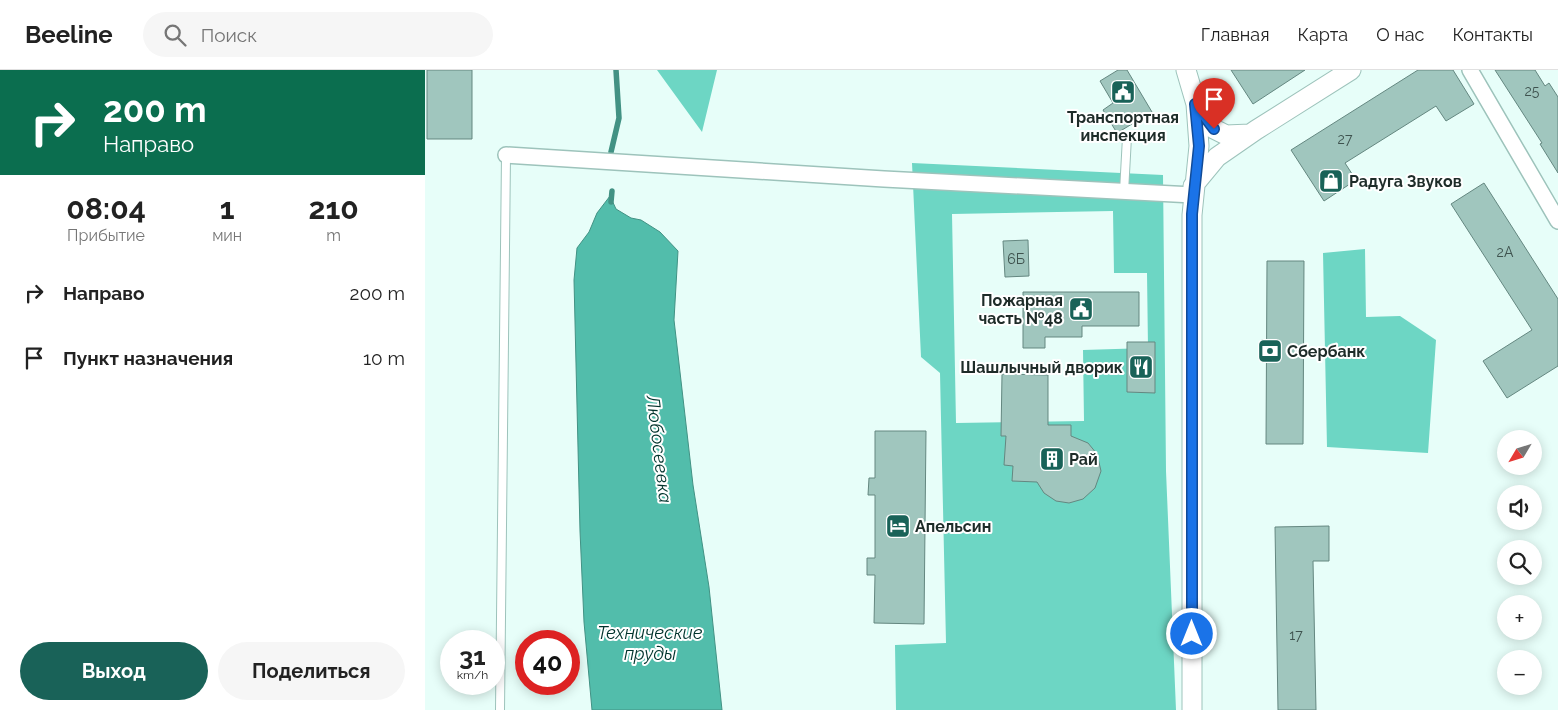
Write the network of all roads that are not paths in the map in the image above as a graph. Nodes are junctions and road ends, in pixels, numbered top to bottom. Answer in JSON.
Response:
{"nodes":[{"id":1,"x":1186,"y":70,"type":"edge"},
{"id":2,"x":1351,"y":70,"type":"edge"},
{"id":3,"x":1470,"y":70,"type":"edge"},
{"id":4,"x":1195,"y":104,"type":"junction"},
{"id":5,"x":1250,"y":134,"type":"junction"},
{"id":6,"x":1127,"y":137,"type":"dead end"},
{"id":7,"x":506,"y":155,"type":"joint"},
{"id":8,"x":1193,"y":190,"type":"junction"},
{"id":9,"x":1124,"y":192,"type":"junction"},
{"id":10,"x":1558,"y":221,"type":"edge"},
{"id":11,"x":500,"y":710,"type":"edge"},
{"id":12,"x":1192,"y":710,"type":"edge"}],
"edges":[{"from":1,"to":4,"type":"street"},
{"from":2,"to":5,"type":"street"},
{"from":3,"to":10,"type":"street"},
{"from":4,"to":5,"type":"street"},
{"from":4,"to":8,"type":"street"},
{"from":5,"to":8,"type":"street"},
{"from":6,"to":9,"type":"lane"},
{"from":7,"to":9,"type":"street"},
{"from":7,"to":11,"type":"lane"},
{"from":8,"to":9,"type":"street"},
{"from":8,"to":12,"type":"street"}]}
